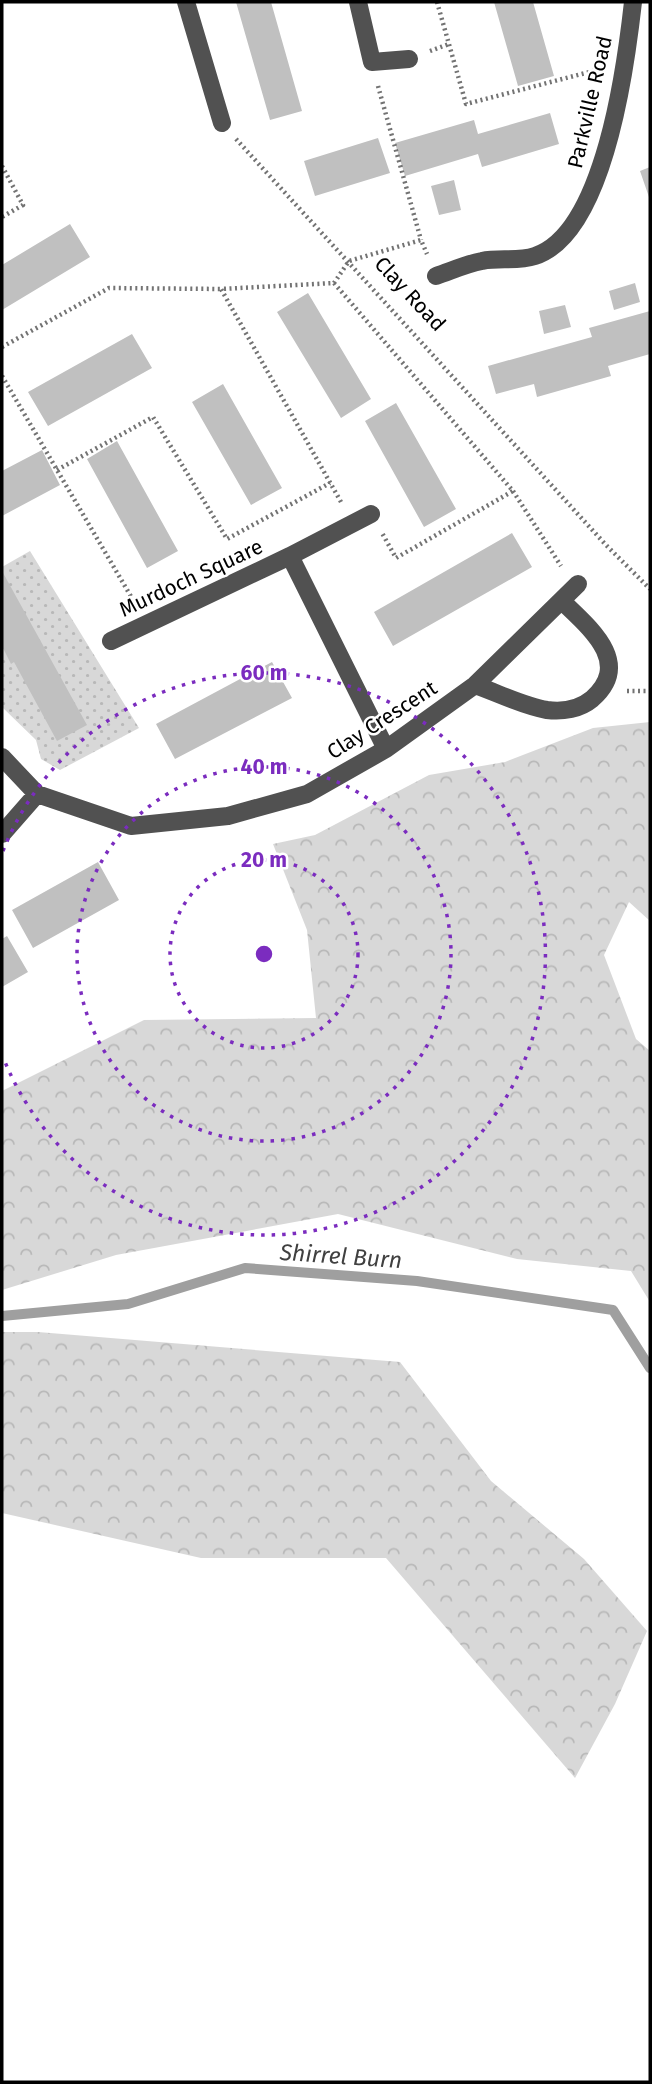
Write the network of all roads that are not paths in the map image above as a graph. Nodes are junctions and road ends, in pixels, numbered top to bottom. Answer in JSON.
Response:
{"nodes":[{"id":1,"x":186,"y":2,"type":"edge"},
{"id":2,"x":358,"y":2,"type":"edge"},
{"id":3,"x":633,"y":2,"type":"edge"},
{"id":4,"x":409,"y":59,"type":"dead end"},
{"id":5,"x":222,"y":123,"type":"road end"},
{"id":6,"x":436,"y":276,"type":"road end"},
{"id":7,"x":372,"y":514,"type":"road end"},
{"id":8,"x":290,"y":556,"type":"junction"},
{"id":9,"x":578,"y":584,"type":"road end"},
{"id":10,"x":563,"y":602,"type":"junction"},
{"id":11,"x":111,"y":641,"type":"dead end"},
{"id":12,"x":475,"y":685,"type":"junction"},
{"id":13,"x":386,"y":748,"type":"junction"},
{"id":14,"x":2,"y":757,"type":"edge"},
{"id":15,"x":37,"y":794,"type":"junction"},
{"id":16,"x":2,"y":834,"type":"edge"}],
"edges":[{"from":1,"to":5,"type":"street"},
{"from":2,"to":4,"type":"street"},
{"from":3,"to":6,"type":"street","name":"Parkville Road"},
{"from":7,"to":8,"type":"street","name":"Murdoch Square"},
{"from":8,"to":11,"type":"street","name":"Murdoch Square"},
{"from":8,"to":13,"type":"street","name":"Murdoch Square"},
{"from":9,"to":10,"type":"street","name":"Clay Crescent"},
{"from":10,"to":12,"type":"street","name":"Clay Crescent"},
{"from":10,"to":12,"type":"street"},
{"from":12,"to":13,"type":"street","name":"Clay Crescent"},
{"from":13,"to":15,"type":"street","name":"Clay Crescent"},
{"from":14,"to":15,"type":"street","name":"Clay Crescent"},
{"from":15,"to":16,"type":"street"}]}
